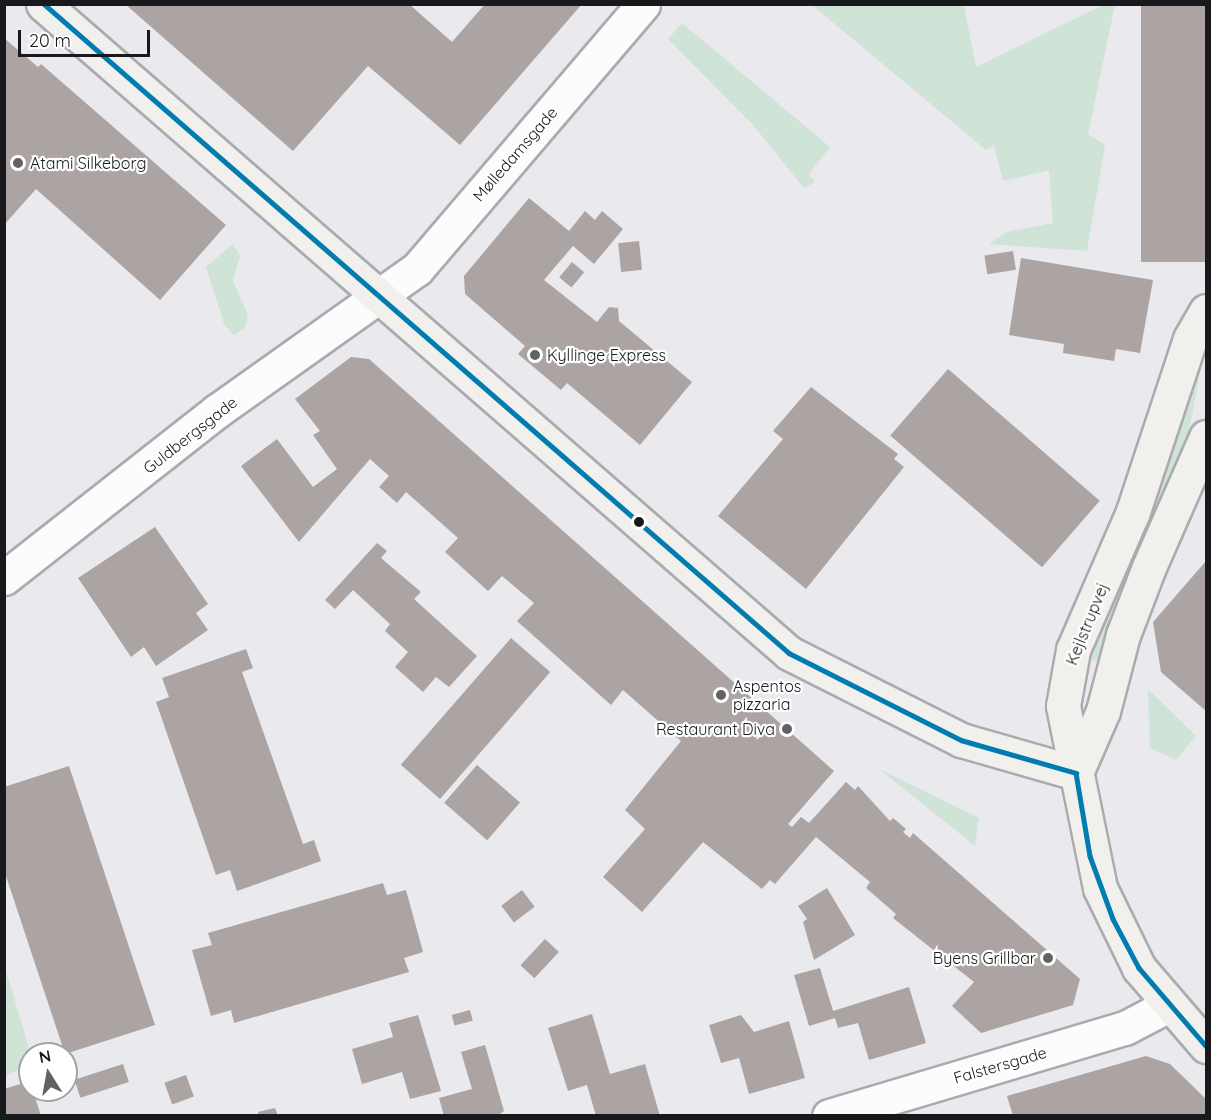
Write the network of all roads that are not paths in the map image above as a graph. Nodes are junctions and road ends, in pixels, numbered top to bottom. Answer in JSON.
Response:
{"nodes":[{"id":1,"x":43,"y":4,"type":"edge"},
{"id":2,"x":643,"y":4,"type":"edge"},
{"id":3,"x":379,"y":296,"type":"junction"},
{"id":4,"x":1206,"y":311,"type":"edge"},
{"id":5,"x":1206,"y":441,"type":"edge"},
{"id":6,"x":4,"y":578,"type":"edge"},
{"id":7,"x":1076,"y":773,"type":"junction"},
{"id":8,"x":1167,"y":1006,"type":"junction"},
{"id":9,"x":1206,"y":1046,"type":"edge"},
{"id":10,"x":829,"y":1116,"type":"edge"}],
"edges":[{"from":1,"to":3,"type":"street"},
{"from":2,"to":3,"type":"street","name":"Mølledamsgade"},
{"from":3,"to":6,"type":"street","name":"Guldbergsgade"},
{"from":3,"to":7,"type":"street"},
{"from":4,"to":7,"type":"street","name":"Kejlstrupvej"},
{"from":5,"to":7,"type":"street"},
{"from":7,"to":8,"type":"street","name":"Kejlstrupvej"},
{"from":8,"to":9,"type":"street","name":"Kejlstrupvej"},
{"from":8,"to":10,"type":"street","name":"Falstersgade"}]}
